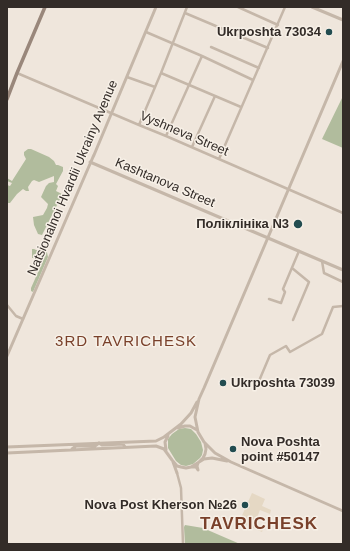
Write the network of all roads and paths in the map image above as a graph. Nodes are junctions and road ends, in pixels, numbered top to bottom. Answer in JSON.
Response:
{"nodes":[{"id":1,"x":46,"y":7,"type":"edge"},
{"id":2,"x":156,"y":7,"type":"edge"},
{"id":3,"x":187,"y":7,"type":"edge"},
{"id":4,"x":238,"y":7,"type":"edge"},
{"id":5,"x":286,"y":7,"type":"edge"},
{"id":6,"x":312,"y":7,"type":"edge"},
{"id":7,"x":185,"y":13,"type":"junction"},
{"id":8,"x":343,"y":20,"type":"edge"},
{"id":9,"x":278,"y":25,"type":"junction"},
{"id":10,"x":146,"y":32,"type":"junction"},
{"id":11,"x":173,"y":44,"type":"junction"},
{"id":12,"x":211,"y":47,"type":"dead end"},
{"id":13,"x":268,"y":48,"type":"junction"},
{"id":14,"x":202,"y":56,"type":"junction"},
{"id":15,"x":343,"y":61,"type":"edge"},
{"id":16,"x":259,"y":68,"type":"junction"},
{"id":17,"x":161,"y":73,"type":"junction"},
{"id":18,"x":17,"y":74,"type":"junction"},
{"id":19,"x":127,"y":77,"type":"junction"},
{"id":20,"x":253,"y":80,"type":"junction"},
{"id":21,"x":189,"y":85,"type":"junction"},
{"id":22,"x":155,"y":88,"type":"junction"},
{"id":23,"x":215,"y":96,"type":"junction"},
{"id":24,"x":7,"y":99,"type":"edge"},
{"id":25,"x":241,"y":107,"type":"junction"},
{"id":26,"x":112,"y":114,"type":"junction"},
{"id":27,"x":139,"y":125,"type":"junction"},
{"id":28,"x":166,"y":136,"type":"junction"},
{"id":29,"x":192,"y":147,"type":"junction"},
{"id":30,"x":219,"y":159,"type":"junction"},
{"id":31,"x":90,"y":162,"type":"junction"},
{"id":32,"x":289,"y":189,"type":"junction"},
{"id":33,"x":343,"y":213,"type":"edge"},
{"id":34,"x":268,"y":238,"type":"junction"},
{"id":35,"x":300,"y":251,"type":"junction"},
{"id":36,"x":322,"y":260,"type":"junction"},
{"id":37,"x":292,"y":268,"type":"junction"},
{"id":38,"x":343,"y":270,"type":"edge"},
{"id":39,"x":343,"y":282,"type":"edge"},
{"id":40,"x":270,"y":299,"type":"dead end"},
{"id":41,"x":7,"y":305,"type":"edge"},
{"id":42,"x":343,"y":306,"type":"edge"},
{"id":43,"x":23,"y":319,"type":"junction"},
{"id":44,"x":293,"y":320,"type":"dead end"},
{"id":45,"x":7,"y":356,"type":"edge"},
{"id":46,"x":256,"y":388,"type":"dead end"},
{"id":47,"x":199,"y":399,"type":"junction"},
{"id":48,"x":175,"y":429,"type":"junction"},
{"id":49,"x":198,"y":432,"type":"junction"},
{"id":50,"x":170,"y":433,"type":"junction"},
{"id":51,"x":204,"y":442,"type":"junction"},
{"id":52,"x":99,"y":443,"type":"junction"},
{"id":53,"x":125,"y":447,"type":"junction"},
{"id":54,"x":7,"y":448,"type":"edge"},
{"id":55,"x":71,"y":450,"type":"junction"},
{"id":56,"x":166,"y":452,"type":"junction"},
{"id":57,"x":7,"y":453,"type":"edge"},
{"id":58,"x":172,"y":460,"type":"junction"},
{"id":59,"x":231,"y":462,"type":"junction"},
{"id":60,"x":198,"y":463,"type":"junction"},
{"id":61,"x":181,"y":467,"type":"junction"},
{"id":62,"x":177,"y":473,"type":"junction"},
{"id":63,"x":343,"y":511,"type":"edge"},
{"id":64,"x":184,"y":544,"type":"edge"}],
"edges":[{"from":1,"to":18,"type":"main road"},
{"from":2,"to":10,"type":"street","name":"Natsionalnoi Hvardii Ukrainy Avenue"},
{"from":3,"to":7,"type":"street"},
{"from":4,"to":9,"type":"street"},
{"from":5,"to":9,"type":"street"},
{"from":6,"to":8,"type":"street"},
{"from":7,"to":11,"type":"street"},
{"from":7,"to":13,"type":"street"},
{"from":9,"to":13,"type":"street"},
{"from":10,"to":11,"type":"street"},
{"from":10,"to":19,"type":"street","name":"Natsionalnoi Hvardii Ukrainy Avenue"},
{"from":11,"to":14,"type":"street"},
{"from":11,"to":17,"type":"street"},
{"from":12,"to":16,"type":"street"},
{"from":13,"to":16,"type":"street"},
{"from":14,"to":20,"type":"street"},
{"from":14,"to":21,"type":"street"},
{"from":15,"to":32,"type":"street"},
{"from":16,"to":20,"type":"street"},
{"from":17,"to":21,"type":"street"},
{"from":17,"to":22,"type":"street"},
{"from":18,"to":24,"type":"main road"},
{"from":18,"to":26,"type":"street","name":"Vyshneva Street"},
{"from":19,"to":22,"type":"street"},
{"from":19,"to":26,"type":"street","name":"Natsionalnoi Hvardii Ukrainy Avenue"},
{"from":20,"to":25,"type":"street"},
{"from":21,"to":23,"type":"street"},
{"from":21,"to":28,"type":"street"},
{"from":22,"to":27,"type":"street"},
{"from":23,"to":25,"type":"street"},
{"from":23,"to":29,"type":"street"},
{"from":25,"to":30,"type":"street"},
{"from":26,"to":27,"type":"street","name":"Vyshneva Street"},
{"from":26,"to":31,"type":"street","name":"Natsionalnoi Hvardii Ukrainy Avenue"},
{"from":27,"to":28,"type":"street","name":"Vyshneva Street"},
{"from":28,"to":29,"type":"street","name":"Vyshneva Street"},
{"from":29,"to":30,"type":"street","name":"Vyshneva Street"},
{"from":30,"to":32,"type":"street","name":"Vyshneva Street"},
{"from":31,"to":34,"type":"street","name":"Kashtanova Street"},
{"from":31,"to":43,"type":"street","name":"Natsionalnoi Hvardii Ukrainy Avenue"},
{"from":32,"to":33,"type":"street","name":"Vyshneva Street"},
{"from":32,"to":34,"type":"street"},
{"from":34,"to":35,"type":"street","name":"Kashtanova Street"},
{"from":34,"to":47,"type":"street"},
{"from":35,"to":36,"type":"street","name":"Kashtanova Street"},
{"from":35,"to":37,"type":"street"},
{"from":36,"to":38,"type":"street","name":"Kashtanova Street"},
{"from":36,"to":39,"type":"street"},
{"from":37,"to":40,"type":"street"},
{"from":37,"to":44,"type":"street"},
{"from":41,"to":43,"type":"street"},
{"from":42,"to":46,"type":"street"},
{"from":43,"to":45,"type":"street","name":"Natsionalnoi Hvardii Ukrainy Avenue"},
{"from":47,"to":48,"type":"street"},
{"from":47,"to":49,"type":"street"},
{"from":48,"to":49,"type":"street"},
{"from":48,"to":50,"type":"street"},
{"from":49,"to":51,"type":"street"},
{"from":50,"to":52,"type":"street"},
{"from":50,"to":56,"type":"street"},
{"from":51,"to":59,"type":"street"},
{"from":51,"to":60,"type":"street"},
{"from":52,"to":53,"type":"street"},
{"from":52,"to":54,"type":"street"},
{"from":52,"to":55,"type":"street"},
{"from":53,"to":55,"type":"street"},
{"from":53,"to":56,"type":"street"},
{"from":55,"to":57,"type":"street"},
{"from":56,"to":58,"type":"street"},
{"from":58,"to":61,"type":"street"},
{"from":58,"to":62,"type":"street"},
{"from":59,"to":60,"type":"street"},
{"from":59,"to":63,"type":"street"},
{"from":60,"to":61,"type":"street"},
{"from":61,"to":62,"type":"street"},
{"from":62,"to":64,"type":"street"}]}
